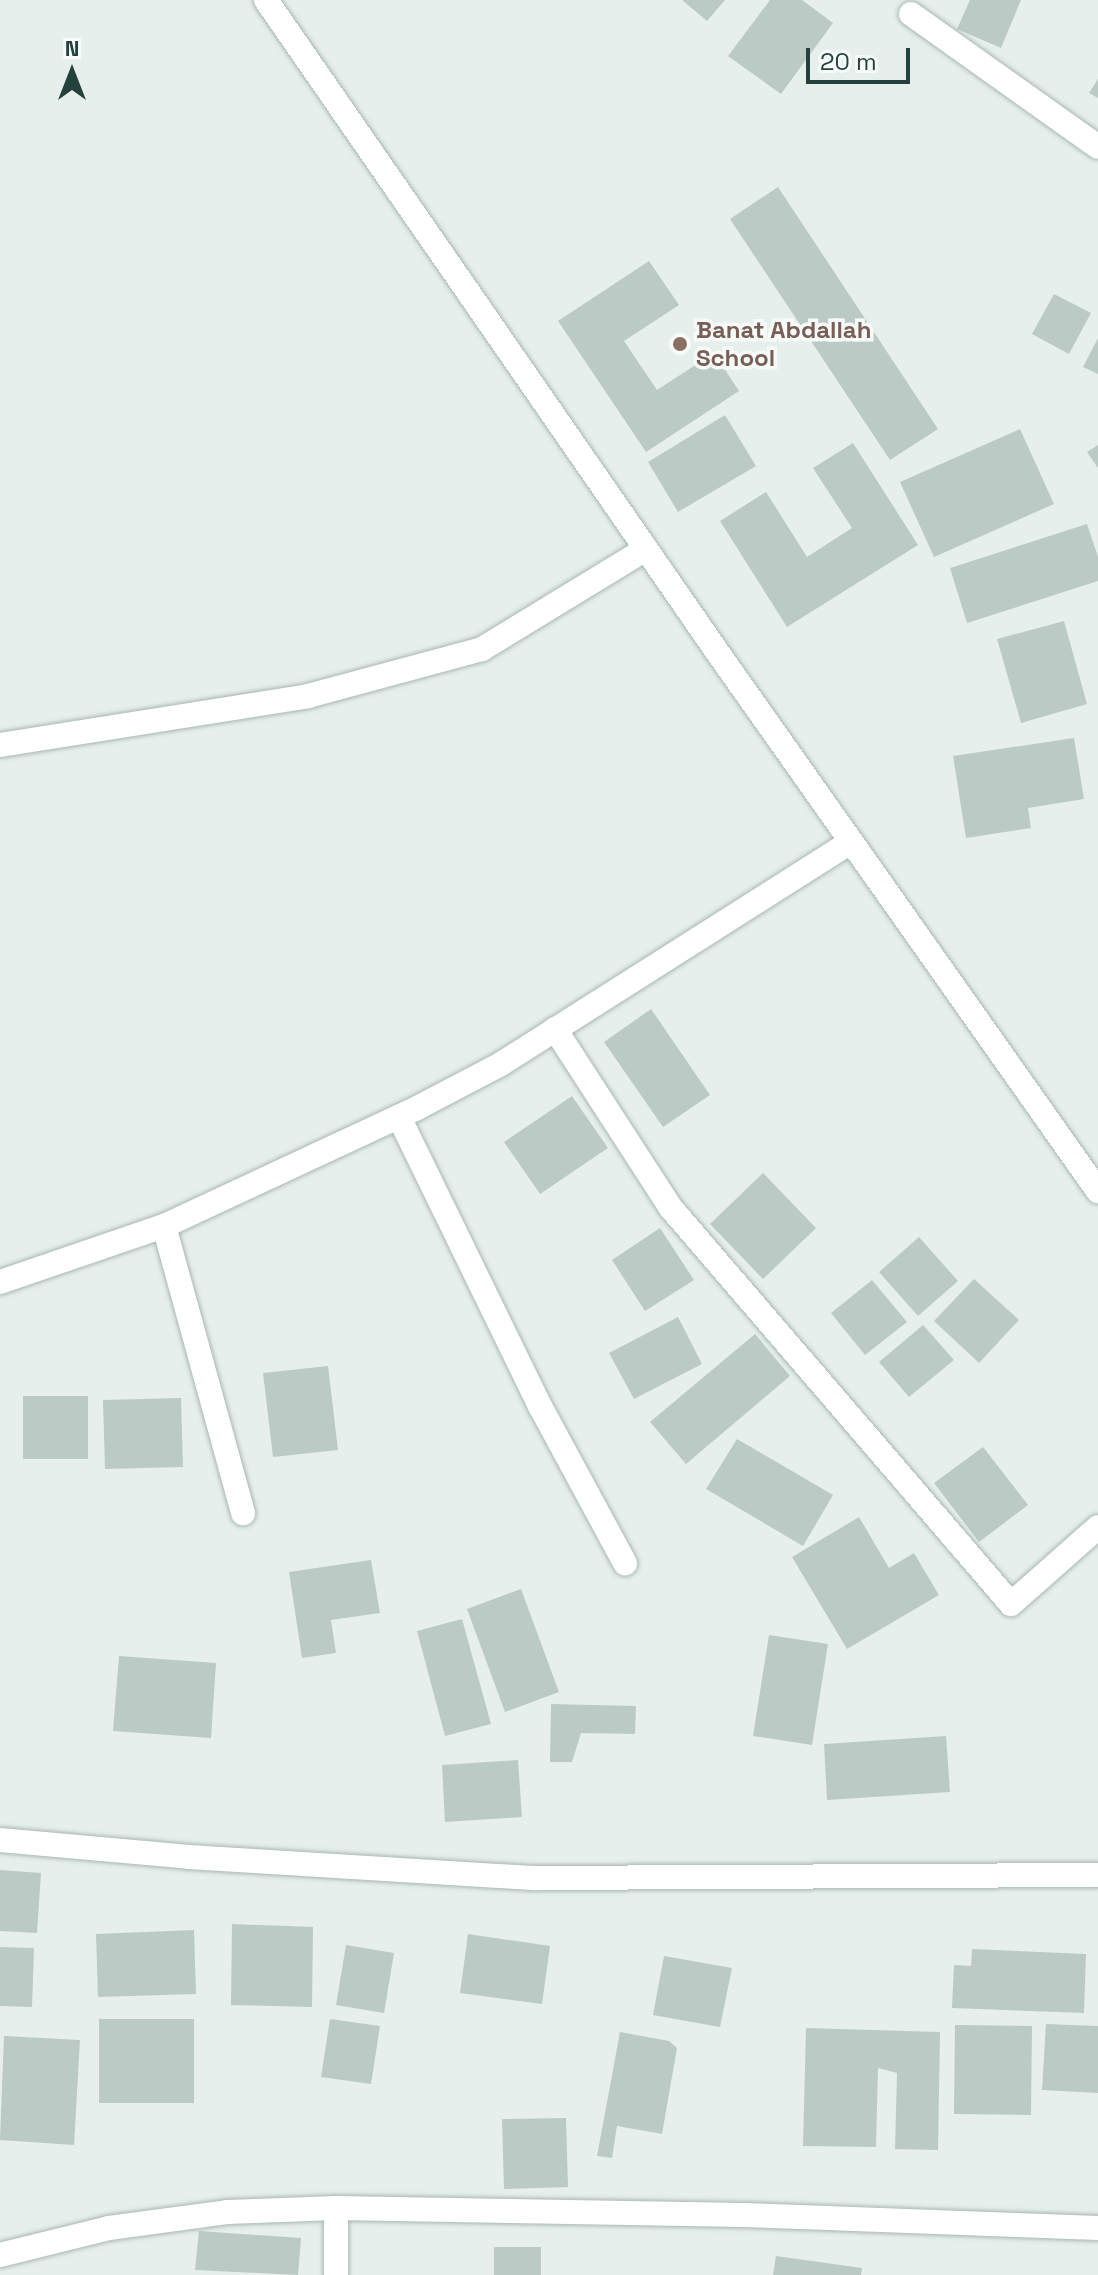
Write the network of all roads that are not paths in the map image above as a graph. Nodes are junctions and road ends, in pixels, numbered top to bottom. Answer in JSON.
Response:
{"nodes":[{"id":1,"x":266,"y":0,"type":"edge"},
{"id":2,"x":911,"y":14,"type":"dead end"},
{"id":3,"x":1098,"y":147,"type":"edge"},
{"id":4,"x":646,"y":549,"type":"junction"},
{"id":5,"x":0,"y":745,"type":"edge"},
{"id":6,"x":851,"y":842,"type":"junction"},
{"id":7,"x":555,"y":1029,"type":"junction"},
{"id":8,"x":399,"y":1117,"type":"junction"},
{"id":9,"x":1089,"y":1165,"type":"edge"},
{"id":10,"x":1098,"y":1191,"type":"edge"},
{"id":11,"x":164,"y":1226,"type":"junction"},
{"id":12,"x":0,"y":1282,"type":"edge"},
{"id":13,"x":243,"y":1513,"type":"dead end"},
{"id":14,"x":1098,"y":1527,"type":"edge"},
{"id":15,"x":625,"y":1563,"type":"dead end"},
{"id":16,"x":0,"y":1840,"type":"edge"},
{"id":17,"x":1098,"y":1875,"type":"edge"},
{"id":18,"x":336,"y":2208,"type":"junction"},
{"id":19,"x":1098,"y":2228,"type":"edge"},
{"id":20,"x":0,"y":2255,"type":"edge"},
{"id":21,"x":336,"y":2275,"type":"edge"}],
"edges":[{"from":1,"to":4,"type":"street"},
{"from":2,"to":3,"type":"street"},
{"from":4,"to":5,"type":"street"},
{"from":4,"to":6,"type":"street"},
{"from":6,"to":7,"type":"street"},
{"from":6,"to":9,"type":"street"},
{"from":7,"to":8,"type":"street"},
{"from":7,"to":14,"type":"street"},
{"from":8,"to":11,"type":"street"},
{"from":8,"to":15,"type":"street"},
{"from":9,"to":10,"type":"street"},
{"from":11,"to":12,"type":"street"},
{"from":11,"to":13,"type":"street"},
{"from":16,"to":17,"type":"street"},
{"from":18,"to":19,"type":"street"},
{"from":18,"to":20,"type":"street"},
{"from":18,"to":21,"type":"street"}]}
